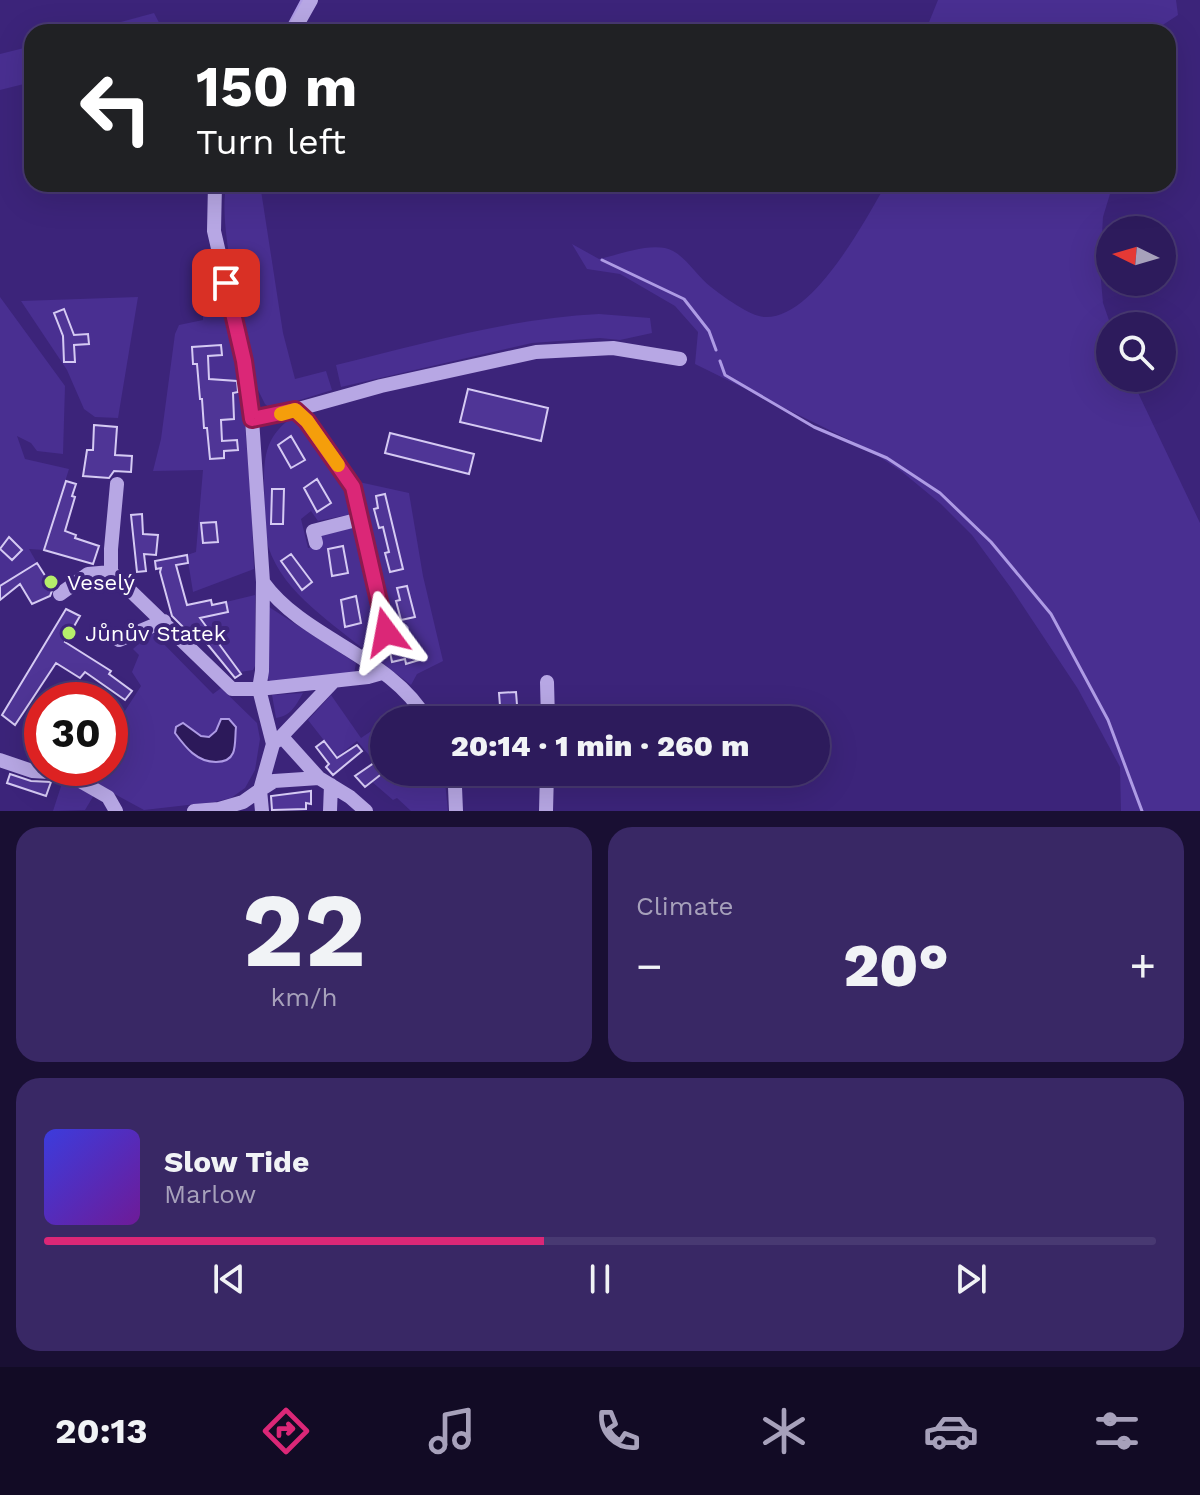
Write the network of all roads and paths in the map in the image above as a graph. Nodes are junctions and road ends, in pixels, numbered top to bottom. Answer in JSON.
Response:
{"nodes":[{"id":1,"x":311,"y":0,"type":"edge"},
{"id":2,"x":298,"y":24,"type":"edge"},
{"id":3,"x":215,"y":192,"type":"edge"},
{"id":4,"x":680,"y":359,"type":"dead end"},
{"id":5,"x":295,"y":410,"type":"junction"},
{"id":6,"x":252,"y":419,"type":"junction"},
{"id":7,"x":117,"y":484,"type":"dead end"},
{"id":8,"x":360,"y":519,"type":"junction"},
{"id":9,"x":313,"y":531,"type":"dead end"},
{"id":10,"x":111,"y":572,"type":"junction"},
{"id":11,"x":263,"y":582,"type":"junction"},
{"id":12,"x":60,"y":594,"type":"dead end"},
{"id":13,"x":164,"y":621,"type":"junction"},
{"id":14,"x":402,"y":630,"type":"dead end"},
{"id":15,"x":386,"y":632,"type":"junction"},
{"id":16,"x":119,"y":640,"type":"dead end"},
{"id":17,"x":368,"y":653,"type":"dead end"},
{"id":18,"x":382,"y":673,"type":"junction"},
{"id":19,"x":334,"y":681,"type":"junction"},
{"id":20,"x":547,"y":682,"type":"dead end"},
{"id":21,"x":259,"y":689,"type":"junction"},
{"id":22,"x":419,"y":706,"type":"edge"},
{"id":23,"x":548,"y":706,"type":"edge"},
{"id":24,"x":278,"y":741,"type":"junction"},
{"id":25,"x":0,"y":760,"type":"edge"},
{"id":26,"x":325,"y":781,"type":"junction"},
{"id":27,"x":455,"y":786,"type":"edge"},
{"id":28,"x":547,"y":786,"type":"edge"},
{"id":29,"x":260,"y":790,"type":"junction"},
{"id":30,"x":116,"y":811,"type":"edge"},
{"id":31,"x":194,"y":811,"type":"edge"},
{"id":32,"x":262,"y":811,"type":"edge"},
{"id":33,"x":330,"y":811,"type":"edge"},
{"id":34,"x":366,"y":811,"type":"edge"},
{"id":35,"x":456,"y":811,"type":"edge"},
{"id":36,"x":546,"y":811,"type":"edge"}],
"edges":[{"from":1,"to":2,"type":"street"},
{"from":3,"to":6,"type":"street"},
{"from":4,"to":5,"type":"street"},
{"from":5,"to":6,"type":"street"},
{"from":5,"to":8,"type":"street"},
{"from":6,"to":11,"type":"street"},
{"from":7,"to":10,"type":"street"},
{"from":8,"to":9,"type":"street"},
{"from":8,"to":15,"type":"street"},
{"from":10,"to":12,"type":"street"},
{"from":10,"to":13,"type":"street"},
{"from":11,"to":18,"type":"street"},
{"from":11,"to":21,"type":"street"},
{"from":13,"to":16,"type":"street"},
{"from":13,"to":21,"type":"street"},
{"from":14,"to":15,"type":"street"},
{"from":15,"to":17,"type":"street"},
{"from":18,"to":19,"type":"street"},
{"from":18,"to":22,"type":"street"},
{"from":19,"to":21,"type":"street"},
{"from":19,"to":24,"type":"street"},
{"from":20,"to":23,"type":"street"},
{"from":21,"to":24,"type":"street"},
{"from":24,"to":26,"type":"street"},
{"from":24,"to":29,"type":"street"},
{"from":25,"to":30,"type":"street"},
{"from":26,"to":29,"type":"street"},
{"from":26,"to":33,"type":"street"},
{"from":26,"to":34,"type":"street"},
{"from":27,"to":35,"type":"street"},
{"from":28,"to":36,"type":"street"},
{"from":29,"to":31,"type":"street"},
{"from":29,"to":32,"type":"street"}]}
